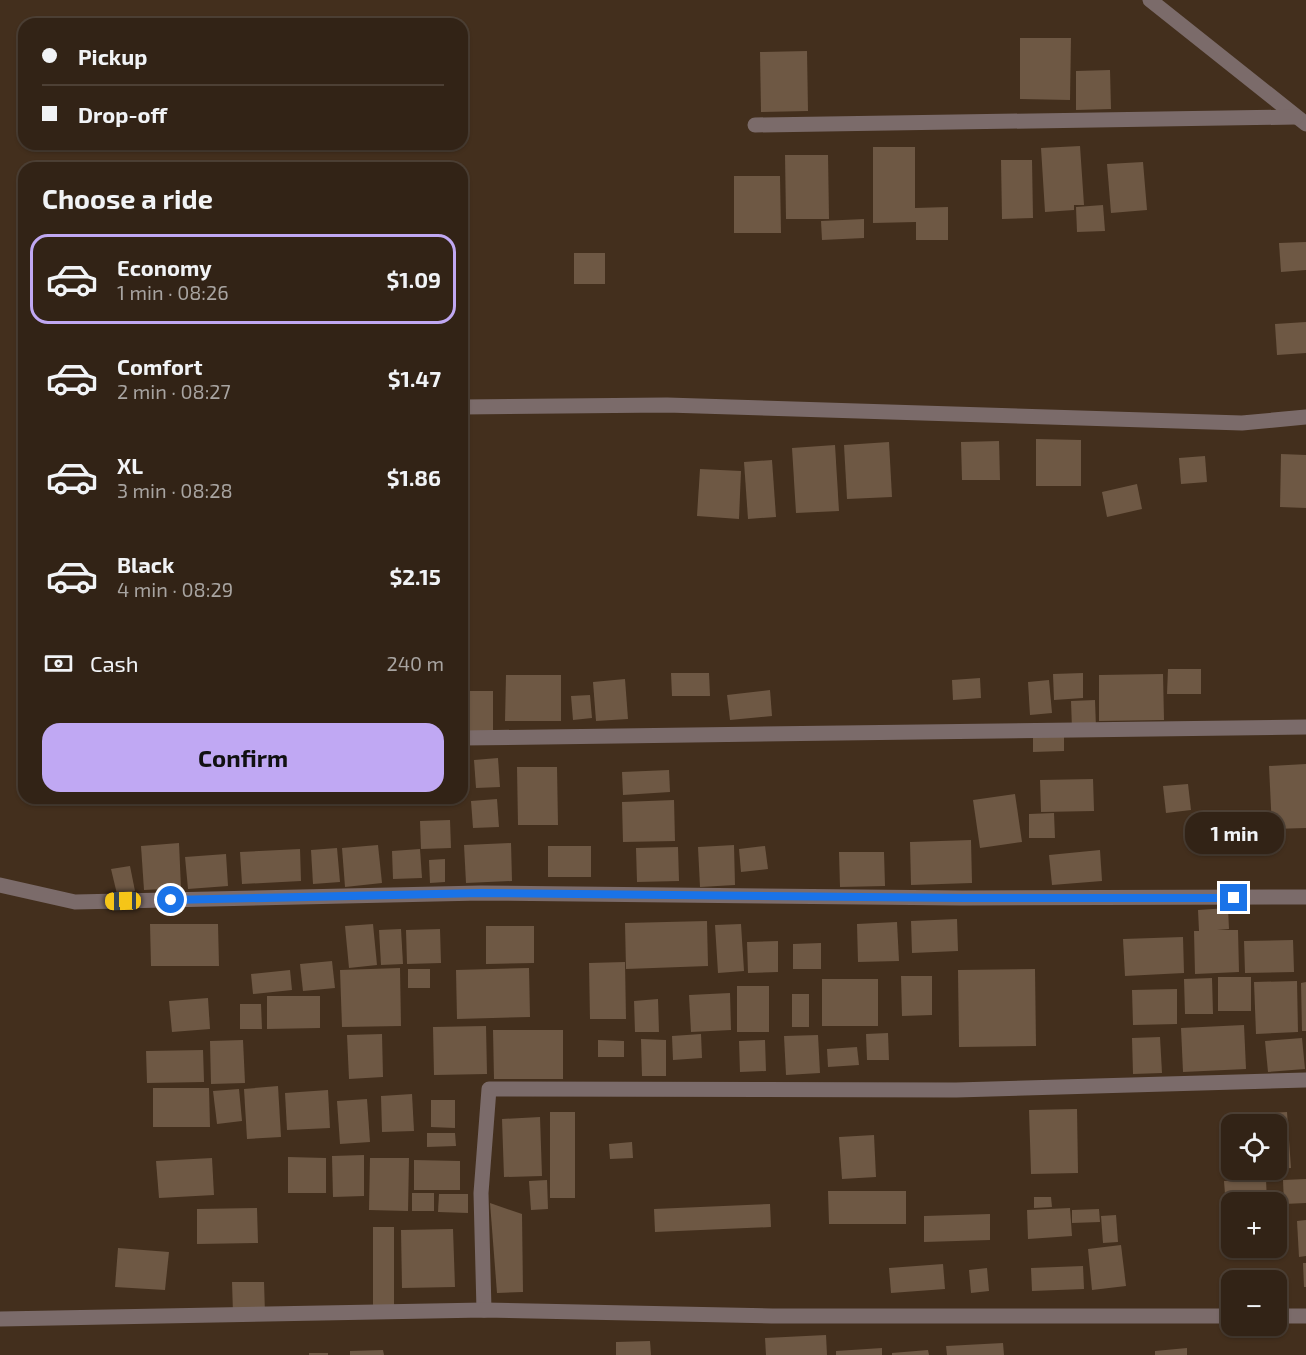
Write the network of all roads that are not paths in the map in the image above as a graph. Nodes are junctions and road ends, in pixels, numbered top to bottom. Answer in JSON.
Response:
{"nodes":[{"id":1,"x":1150,"y":0,"type":"edge"},
{"id":2,"x":1301,"y":121,"type":"edge"},
{"id":3,"x":755,"y":125,"type":"dead end"},
{"id":4,"x":468,"y":408,"type":"edge"},
{"id":5,"x":1306,"y":417,"type":"edge"},
{"id":6,"x":1306,"y":727,"type":"edge"},
{"id":7,"x":468,"y":738,"type":"edge"},
{"id":8,"x":0,"y":885,"type":"edge"},
{"id":9,"x":1306,"y":897,"type":"edge"},
{"id":10,"x":1306,"y":1080,"type":"edge"},
{"id":11,"x":484,"y":1310,"type":"junction"},
{"id":12,"x":1221,"y":1316,"type":"edge"},
{"id":13,"x":1287,"y":1316,"type":"edge"},
{"id":14,"x":1306,"y":1316,"type":"edge"},
{"id":15,"x":0,"y":1319,"type":"edge"}],
"edges":[{"from":1,"to":2,"type":"street"},
{"from":2,"to":3,"type":"street"},
{"from":4,"to":5,"type":"street"},
{"from":6,"to":7,"type":"street"},
{"from":8,"to":9,"type":"street"},
{"from":10,"to":11,"type":"street"},
{"from":11,"to":12,"type":"street"},
{"from":11,"to":15,"type":"street"},
{"from":13,"to":14,"type":"street"}]}
